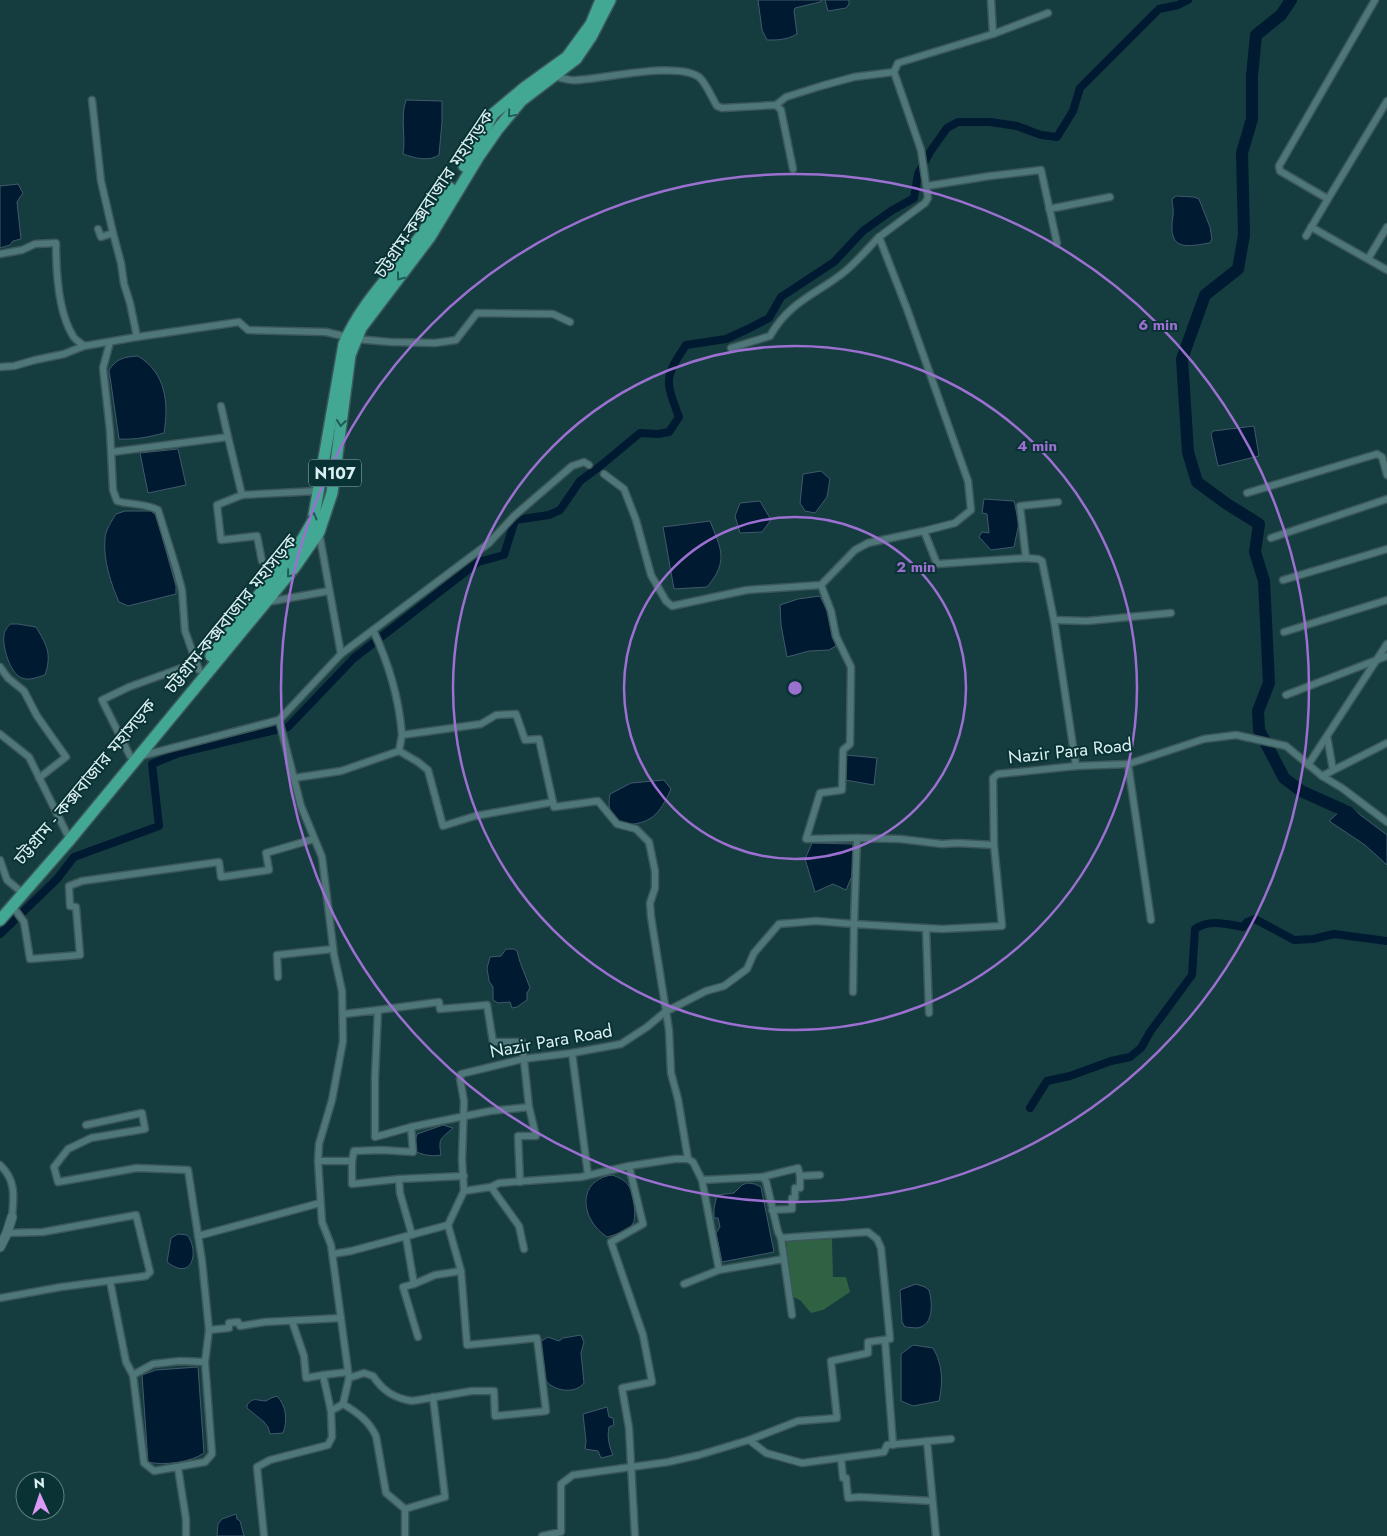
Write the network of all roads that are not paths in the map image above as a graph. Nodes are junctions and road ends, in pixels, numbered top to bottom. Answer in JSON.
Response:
{"nodes":[{"id":1,"x":601,"y":0,"type":"edge"},
{"id":2,"x":610,"y":0,"type":"edge"},
{"id":3,"x":991,"y":0,"type":"edge"},
{"id":4,"x":1376,"y":0,"type":"edge"},
{"id":5,"x":605,"y":12,"type":"junction"},
{"id":6,"x":1048,"y":13,"type":"dead end"},
{"id":7,"x":993,"y":34,"type":"junction"},
{"id":8,"x":894,"y":72,"type":"junction"},
{"id":9,"x":554,"y":76,"type":"junction"},
{"id":10,"x":92,"y":100,"type":"dead end"},
{"id":11,"x":1387,"y":101,"type":"edge"},
{"id":12,"x":776,"y":105,"type":"junction"},
{"id":13,"x":793,"y":169,"type":"dead end"},
{"id":14,"x":927,"y":186,"type":"junction"},
{"id":15,"x":1110,"y":197,"type":"dead end"},
{"id":16,"x":1328,"y":198,"type":"junction"},
{"id":17,"x":1049,"y":209,"type":"junction"},
{"id":18,"x":1311,"y":227,"type":"junction"},
{"id":19,"x":1387,"y":227,"type":"edge"},
{"id":20,"x":98,"y":229,"type":"dead end"},
{"id":21,"x":113,"y":233,"type":"junction"},
{"id":22,"x":879,"y":236,"type":"junction"},
{"id":23,"x":1306,"y":236,"type":"dead end"},
{"id":24,"x":1057,"y":243,"type":"dead end"},
{"id":25,"x":0,"y":254,"type":"edge"},
{"id":26,"x":1368,"y":259,"type":"junction"},
{"id":27,"x":1387,"y":270,"type":"edge"},
{"id":28,"x":570,"y":322,"type":"dead end"},
{"id":29,"x":136,"y":337,"type":"junction"},
{"id":30,"x":352,"y":338,"type":"junction"},
{"id":31,"x":110,"y":342,"type":"junction"},
{"id":32,"x":84,"y":346,"type":"junction"},
{"id":33,"x":731,"y":348,"type":"dead end"},
{"id":34,"x":0,"y":367,"type":"edge"},
{"id":35,"x":222,"y":406,"type":"dead end"},
{"id":36,"x":228,"y":438,"type":"junction"},
{"id":37,"x":112,"y":452,"type":"junction"},
{"id":38,"x":589,"y":465,"type":"dead end"},
{"id":39,"x":604,"y":474,"type":"dead end"},
{"id":40,"x":1387,"y":475,"type":"edge"},
{"id":41,"x":318,"y":490,"type":"junction"},
{"id":42,"x":1247,"y":493,"type":"dead end"},
{"id":43,"x":242,"y":495,"type":"junction"},
{"id":44,"x":1387,"y":499,"type":"edge"},
{"id":45,"x":1058,"y":502,"type":"dead end"},
{"id":46,"x":924,"y":531,"type":"junction"},
{"id":47,"x":319,"y":532,"type":"junction"},
{"id":48,"x":1271,"y":538,"type":"dead end"},
{"id":49,"x":1387,"y":549,"type":"edge"},
{"id":50,"x":1026,"y":558,"type":"junction"},
{"id":51,"x":275,"y":575,"type":"junction"},
{"id":52,"x":1283,"y":580,"type":"dead end"},
{"id":53,"x":820,"y":585,"type":"junction"},
{"id":54,"x":329,"y":591,"type":"junction"},
{"id":55,"x":1387,"y":600,"type":"edge"},
{"id":56,"x":266,"y":602,"type":"junction"},
{"id":57,"x":1171,"y":613,"type":"dead end"},
{"id":58,"x":1054,"y":620,"type":"junction"},
{"id":59,"x":373,"y":630,"type":"junction"},
{"id":60,"x":1284,"y":632,"type":"dead end"},
{"id":61,"x":1387,"y":644,"type":"edge"},
{"id":62,"x":340,"y":654,"type":"junction"},
{"id":63,"x":1387,"y":656,"type":"edge"},
{"id":64,"x":1377,"y":660,"type":"junction"},
{"id":65,"x":0,"y":667,"type":"edge"},
{"id":66,"x":197,"y":667,"type":"junction"},
{"id":67,"x":1286,"y":695,"type":"dead end"},
{"id":68,"x":279,"y":720,"type":"junction"},
{"id":69,"x":0,"y":734,"type":"edge"},
{"id":70,"x":402,"y":735,"type":"junction"},
{"id":71,"x":1327,"y":736,"type":"junction"},
{"id":72,"x":1387,"y":742,"type":"edge"},
{"id":73,"x":399,"y":751,"type":"junction"},
{"id":74,"x":134,"y":756,"type":"junction"},
{"id":75,"x":1128,"y":764,"type":"junction"},
{"id":76,"x":1308,"y":765,"type":"junction"},
{"id":77,"x":1076,"y":766,"type":"junction"},
{"id":78,"x":1334,"y":770,"type":"junction"},
{"id":79,"x":1322,"y":776,"type":"junction"},
{"id":80,"x":40,"y":778,"type":"junction"},
{"id":81,"x":294,"y":778,"type":"junction"},
{"id":82,"x":553,"y":802,"type":"junction"},
{"id":83,"x":1387,"y":822,"type":"edge"},
{"id":84,"x":67,"y":834,"type":"junction"},
{"id":85,"x":857,"y":838,"type":"junction"},
{"id":86,"x":314,"y":839,"type":"junction"},
{"id":87,"x":994,"y":845,"type":"junction"},
{"id":88,"x":0,"y":860,"type":"edge"},
{"id":89,"x":19,"y":890,"type":"junction"},
{"id":90,"x":13,"y":907,"type":"junction"},
{"id":91,"x":0,"y":909,"type":"edge"},
{"id":92,"x":0,"y":920,"type":"edge"},
{"id":93,"x":1151,"y":920,"type":"dead end"},
{"id":94,"x":854,"y":924,"type":"junction"},
{"id":95,"x":926,"y":928,"type":"junction"},
{"id":96,"x":333,"y":949,"type":"junction"},
{"id":97,"x":278,"y":977,"type":"dead end"},
{"id":98,"x":853,"y":992,"type":"dead end"},
{"id":99,"x":378,"y":1010,"type":"junction"},
{"id":100,"x":665,"y":1012,"type":"junction"},
{"id":101,"x":929,"y":1013,"type":"dead end"},
{"id":102,"x":344,"y":1014,"type":"junction"},
{"id":103,"x":572,"y":1053,"type":"junction"},
{"id":104,"x":523,"y":1059,"type":"junction"},
{"id":105,"x":529,"y":1107,"type":"junction"},
{"id":106,"x":462,"y":1117,"type":"junction"},
{"id":107,"x":86,"y":1125,"type":"dead end"},
{"id":108,"x":411,"y":1127,"type":"junction"},
{"id":109,"x":688,"y":1159,"type":"junction"},
{"id":110,"x":318,"y":1161,"type":"junction"},
{"id":111,"x":352,"y":1161,"type":"junction"},
{"id":112,"x":0,"y":1165,"type":"edge"},
{"id":113,"x":629,"y":1166,"type":"junction"},
{"id":114,"x":588,"y":1175,"type":"junction"},
{"id":115,"x":820,"y":1175,"type":"dead end"},
{"id":116,"x":464,"y":1176,"type":"junction"},
{"id":117,"x":800,"y":1176,"type":"junction"},
{"id":118,"x":762,"y":1177,"type":"junction"},
{"id":119,"x":399,"y":1179,"type":"junction"},
{"id":120,"x":702,"y":1180,"type":"junction"},
{"id":121,"x":520,"y":1182,"type":"junction"},
{"id":122,"x":491,"y":1187,"type":"junction"},
{"id":123,"x":464,"y":1191,"type":"junction"},
{"id":124,"x":320,"y":1202,"type":"junction"},
{"id":125,"x":772,"y":1210,"type":"junction"},
{"id":126,"x":12,"y":1217,"type":"joint"},
{"id":127,"x":448,"y":1225,"type":"junction"},
{"id":128,"x":7,"y":1233,"type":"junction"},
{"id":129,"x":198,"y":1236,"type":"junction"},
{"id":130,"x":409,"y":1236,"type":"junction"},
{"id":131,"x":781,"y":1238,"type":"junction"},
{"id":132,"x":0,"y":1247,"type":"edge"},
{"id":133,"x":524,"y":1249,"type":"dead end"},
{"id":134,"x":333,"y":1254,"type":"junction"},
{"id":135,"x":784,"y":1259,"type":"junction"},
{"id":136,"x":719,"y":1270,"type":"junction"},
{"id":137,"x":461,"y":1272,"type":"junction"},
{"id":138,"x":110,"y":1281,"type":"junction"},
{"id":139,"x":414,"y":1284,"type":"junction"},
{"id":140,"x":684,"y":1284,"type":"dead end"},
{"id":141,"x":0,"y":1298,"type":"edge"},
{"id":142,"x":792,"y":1315,"type":"dead end"},
{"id":143,"x":342,"y":1318,"type":"junction"},
{"id":144,"x":292,"y":1321,"type":"junction"},
{"id":145,"x":209,"y":1330,"type":"junction"},
{"id":146,"x":418,"y":1336,"type":"dead end"},
{"id":147,"x":885,"y":1340,"type":"junction"},
{"id":148,"x":205,"y":1362,"type":"junction"},
{"id":149,"x":134,"y":1375,"type":"junction"},
{"id":150,"x":323,"y":1375,"type":"junction"},
{"id":151,"x":349,"y":1375,"type":"junction"},
{"id":152,"x":433,"y":1397,"type":"junction"},
{"id":153,"x":343,"y":1404,"type":"junction"},
{"id":154,"x":331,"y":1411,"type":"junction"},
{"id":155,"x":951,"y":1439,"type":"dead end"},
{"id":156,"x":749,"y":1440,"type":"junction"},
{"id":157,"x":927,"y":1441,"type":"junction"},
{"id":158,"x":893,"y":1445,"type":"junction"},
{"id":159,"x":841,"y":1458,"type":"junction"},
{"id":160,"x":178,"y":1468,"type":"junction"},
{"id":161,"x":630,"y":1468,"type":"junction"},
{"id":162,"x":932,"y":1500,"type":"junction"},
{"id":163,"x":405,"y":1509,"type":"junction"},
{"id":164,"x":186,"y":1536,"type":"edge"},
{"id":165,"x":264,"y":1536,"type":"edge"},
{"id":166,"x":405,"y":1536,"type":"edge"},
{"id":167,"x":542,"y":1536,"type":"edge"},
{"id":168,"x":635,"y":1536,"type":"edge"},
{"id":169,"x":936,"y":1536,"type":"edge"}],
"edges":[{"from":1,"to":5,"type":"street"},
{"from":1,"to":30,"type":"highway","name":"চট্টগ্রাম - কক্সবাজার মহাসড়ক","number":"N107"},
{"from":2,"to":5,"type":"highway","name":"চট্টগ্রাম-কক্সবাজার মহাসড়ক","number":"N107"},
{"from":3,"to":7,"type":"street"},
{"from":4,"to":16,"type":"street"},
{"from":5,"to":9,"type":"highway","name":"চট্টগ্রাম-কক্সবাজার মহাসড়ক","number":"N107"},
{"from":6,"to":7,"type":"street"},
{"from":7,"to":8,"type":"street"},
{"from":8,"to":12,"type":"street"},
{"from":8,"to":14,"type":"street"},
{"from":9,"to":12,"type":"street"},
{"from":9,"to":30,"type":"highway","name":"চট্টগ্রাম-কক্সবাজার মহাসড়ক","number":"N107","one_way":true},
{"from":10,"to":21,"type":"street"},
{"from":11,"to":16,"type":"street"},
{"from":12,"to":13,"type":"street"},
{"from":14,"to":17,"type":"street"},
{"from":14,"to":22,"type":"street"},
{"from":15,"to":17,"type":"street"},
{"from":16,"to":18,"type":"street"},
{"from":17,"to":24,"type":"street"},
{"from":18,"to":23,"type":"street"},
{"from":18,"to":26,"type":"street"},
{"from":19,"to":26,"type":"street"},
{"from":20,"to":21,"type":"street"},
{"from":21,"to":29,"type":"street"},
{"from":22,"to":33,"type":"street"},
{"from":22,"to":46,"type":"street"},
{"from":25,"to":32,"type":"street"},
{"from":26,"to":27,"type":"street"},
{"from":28,"to":30,"type":"street"},
{"from":29,"to":30,"type":"street"},
{"from":29,"to":31,"type":"street"},
{"from":30,"to":41,"type":"highway","name":"চট্টগ্রাম - কক্সবাজার মহাসড়ক","number":"N107"},
{"from":30,"to":47,"type":"highway","name":"চট্টগ্রাম-কক্সবাজার মহাসড়ক","number":"N107","one_way":true},
{"from":31,"to":32,"type":"street"},
{"from":31,"to":37,"type":"street"},
{"from":32,"to":34,"type":"street"},
{"from":35,"to":36,"type":"street"},
{"from":36,"to":37,"type":"street"},
{"from":36,"to":43,"type":"street"},
{"from":37,"to":66,"type":"street"},
{"from":38,"to":59,"type":"street"},
{"from":39,"to":53,"type":"street"},
{"from":40,"to":42,"type":"street"},
{"from":41,"to":43,"type":"street"},
{"from":51,"to":41,"type":"highway","name":"চট্টগ্রাম - কক্সবাজার মহাসড়ক","number":"N107","one_way":true},
{"from":43,"to":51,"type":"street"},
{"from":44,"to":48,"type":"street"},
{"from":45,"to":50,"type":"street"},
{"from":46,"to":50,"type":"street"},
{"from":46,"to":53,"type":"street"},
{"from":47,"to":54,"type":"street"},
{"from":47,"to":56,"type":"highway","name":"চট্টগ্রাম-কক্সবাজার মহাসড়ক","number":"N107","one_way":true},
{"from":49,"to":52,"type":"street"},
{"from":50,"to":58,"type":"street"},
{"from":51,"to":66,"type":"highway","name":"চট্টগ্রাম - কক্সবাজার মহাসড়ক","number":"N107"},
{"from":53,"to":85,"type":"street"},
{"from":54,"to":56,"type":"street"},
{"from":54,"to":62,"type":"street"},
{"from":55,"to":60,"type":"street"},
{"from":56,"to":74,"type":"highway","name":"চট্টগ্রাম-কক্সবাজার মহাসড়ক","number":"N107"},
{"from":57,"to":58,"type":"street"},
{"from":58,"to":77,"type":"street"},
{"from":59,"to":62,"type":"street"},
{"from":59,"to":70,"type":"street"},
{"from":61,"to":64,"type":"street"},
{"from":62,"to":68,"type":"street"},
{"from":63,"to":64,"type":"street"},
{"from":64,"to":67,"type":"street"},
{"from":64,"to":71,"type":"street"},
{"from":65,"to":80,"type":"street"},
{"from":66,"to":74,"type":"highway","name":"চট্টগ্রাম - কক্সবাজার মহাসড়ক","number":"N107"},
{"from":66,"to":74,"type":"street"},
{"from":68,"to":74,"type":"street"},
{"from":68,"to":81,"type":"street"},
{"from":69,"to":80,"type":"street"},
{"from":70,"to":73,"type":"street"},
{"from":70,"to":82,"type":"street"},
{"from":71,"to":76,"type":"street"},
{"from":71,"to":78,"type":"street"},
{"from":72,"to":78,"type":"street"},
{"from":73,"to":81,"type":"street"},
{"from":73,"to":82,"type":"street"},
{"from":74,"to":84,"type":"highway","name":"চট্টগ্রাম - কক্সবাজার মহাসড়ক","number":"N107"},
{"from":74,"to":90,"type":"highway","name":"চট্টগ্রাম-কক্সবাজার মহাসড়ক","number":"N107"},
{"from":75,"to":76,"type":"street","name":"Nazir Para Road"},
{"from":75,"to":77,"type":"street","name":"Nazir Para Road"},
{"from":75,"to":93,"type":"street"},
{"from":76,"to":79,"type":"street"},
{"from":77,"to":87,"type":"street","name":"Nazir Para Road"},
{"from":78,"to":79,"type":"street"},
{"from":79,"to":83,"type":"street"},
{"from":80,"to":84,"type":"street"},
{"from":81,"to":86,"type":"street"},
{"from":82,"to":100,"type":"street"},
{"from":84,"to":89,"type":"highway","name":"চট্টগ্রাম - কক্সবাজার মহাসড়ক","number":"N107"},
{"from":85,"to":87,"type":"street"},
{"from":85,"to":94,"type":"street"},
{"from":86,"to":90,"type":"street"},
{"from":86,"to":96,"type":"street"},
{"from":87,"to":95,"type":"street"},
{"from":88,"to":89,"type":"street"},
{"from":89,"to":91,"type":"highway","name":"চট্টগ্রাম - কক্সবাজার মহাসড়ক","number":"N107"},
{"from":90,"to":92,"type":"highway","name":"চট্টগ্রাম-কক্সবাজার মহাসড়ক","number":"N107"},
{"from":94,"to":95,"type":"street"},
{"from":94,"to":98,"type":"street"},
{"from":94,"to":100,"type":"street","name":"Nazir Para Road"},
{"from":95,"to":101,"type":"street"},
{"from":96,"to":97,"type":"street"},
{"from":96,"to":102,"type":"street"},
{"from":99,"to":102,"type":"street"},
{"from":99,"to":104,"type":"street"},
{"from":99,"to":108,"type":"street"},
{"from":100,"to":103,"type":"street","name":"Nazir Para Road"},
{"from":100,"to":109,"type":"street"},
{"from":102,"to":110,"type":"street"},
{"from":103,"to":104,"type":"street","name":"Nazir Para Road"},
{"from":103,"to":114,"type":"street"},
{"from":104,"to":105,"type":"street"},
{"from":104,"to":106,"type":"street","name":"Nazir Para Road"},
{"from":105,"to":106,"type":"street"},
{"from":105,"to":121,"type":"street"},
{"from":106,"to":108,"type":"street"},
{"from":106,"to":116,"type":"street","name":"Nazir Para Road"},
{"from":107,"to":129,"type":"street"},
{"from":108,"to":111,"type":"street"},
{"from":109,"to":113,"type":"street"},
{"from":109,"to":120,"type":"street"},
{"from":110,"to":111,"type":"street"},
{"from":110,"to":124,"type":"street"},
{"from":111,"to":119,"type":"street"},
{"from":112,"to":126,"type":"street"},
{"from":113,"to":114,"type":"street"},
{"from":113,"to":161,"type":"street"},
{"from":114,"to":121,"type":"street"},
{"from":115,"to":117,"type":"street"},
{"from":116,"to":119,"type":"street"},
{"from":116,"to":123,"type":"street","name":"Nazir Para Road"},
{"from":117,"to":118,"type":"street"},
{"from":117,"to":125,"type":"street"},
{"from":118,"to":120,"type":"street"},
{"from":118,"to":125,"type":"street"},
{"from":119,"to":130,"type":"street"},
{"from":120,"to":136,"type":"street"},
{"from":121,"to":122,"type":"street"},
{"from":122,"to":123,"type":"street"},
{"from":122,"to":133,"type":"street"},
{"from":123,"to":127,"type":"street","name":"Nazir Para Road"},
{"from":124,"to":129,"type":"street"},
{"from":124,"to":134,"type":"street"},
{"from":125,"to":131,"type":"street"},
{"from":126,"to":128,"type":"main road"},
{"from":127,"to":130,"type":"street"},
{"from":127,"to":137,"type":"street"},
{"from":128,"to":132,"type":"main road"},
{"from":128,"to":138,"type":"street"},
{"from":129,"to":145,"type":"street"},
{"from":130,"to":134,"type":"street"},
{"from":130,"to":139,"type":"street"},
{"from":131,"to":135,"type":"street"},
{"from":131,"to":147,"type":"street"},
{"from":134,"to":143,"type":"street"},
{"from":135,"to":136,"type":"street"},
{"from":135,"to":142,"type":"street"},
{"from":136,"to":140,"type":"street"},
{"from":137,"to":139,"type":"street"},
{"from":137,"to":152,"type":"street"},
{"from":138,"to":141,"type":"street"},
{"from":138,"to":149,"type":"street"},
{"from":139,"to":146,"type":"street"},
{"from":143,"to":144,"type":"street"},
{"from":143,"to":151,"type":"street"},
{"from":144,"to":145,"type":"street"},
{"from":144,"to":150,"type":"street"},
{"from":145,"to":148,"type":"street"},
{"from":147,"to":156,"type":"street"},
{"from":147,"to":158,"type":"street"},
{"from":148,"to":149,"type":"street"},
{"from":148,"to":160,"type":"street"},
{"from":149,"to":160,"type":"street"},
{"from":150,"to":151,"type":"street"},
{"from":150,"to":154,"type":"street"},
{"from":151,"to":152,"type":"street"},
{"from":151,"to":153,"type":"street"},
{"from":152,"to":163,"type":"street"},
{"from":153,"to":154,"type":"street"},
{"from":153,"to":163,"type":"street"},
{"from":154,"to":165,"type":"street"},
{"from":155,"to":157,"type":"street"},
{"from":156,"to":159,"type":"street"},
{"from":156,"to":161,"type":"street"},
{"from":157,"to":158,"type":"street"},
{"from":157,"to":162,"type":"street"},
{"from":158,"to":159,"type":"street"},
{"from":159,"to":162,"type":"street"},
{"from":160,"to":164,"type":"street"},
{"from":161,"to":167,"type":"street"},
{"from":161,"to":168,"type":"street"},
{"from":162,"to":169,"type":"street"},
{"from":163,"to":166,"type":"street"}]}
